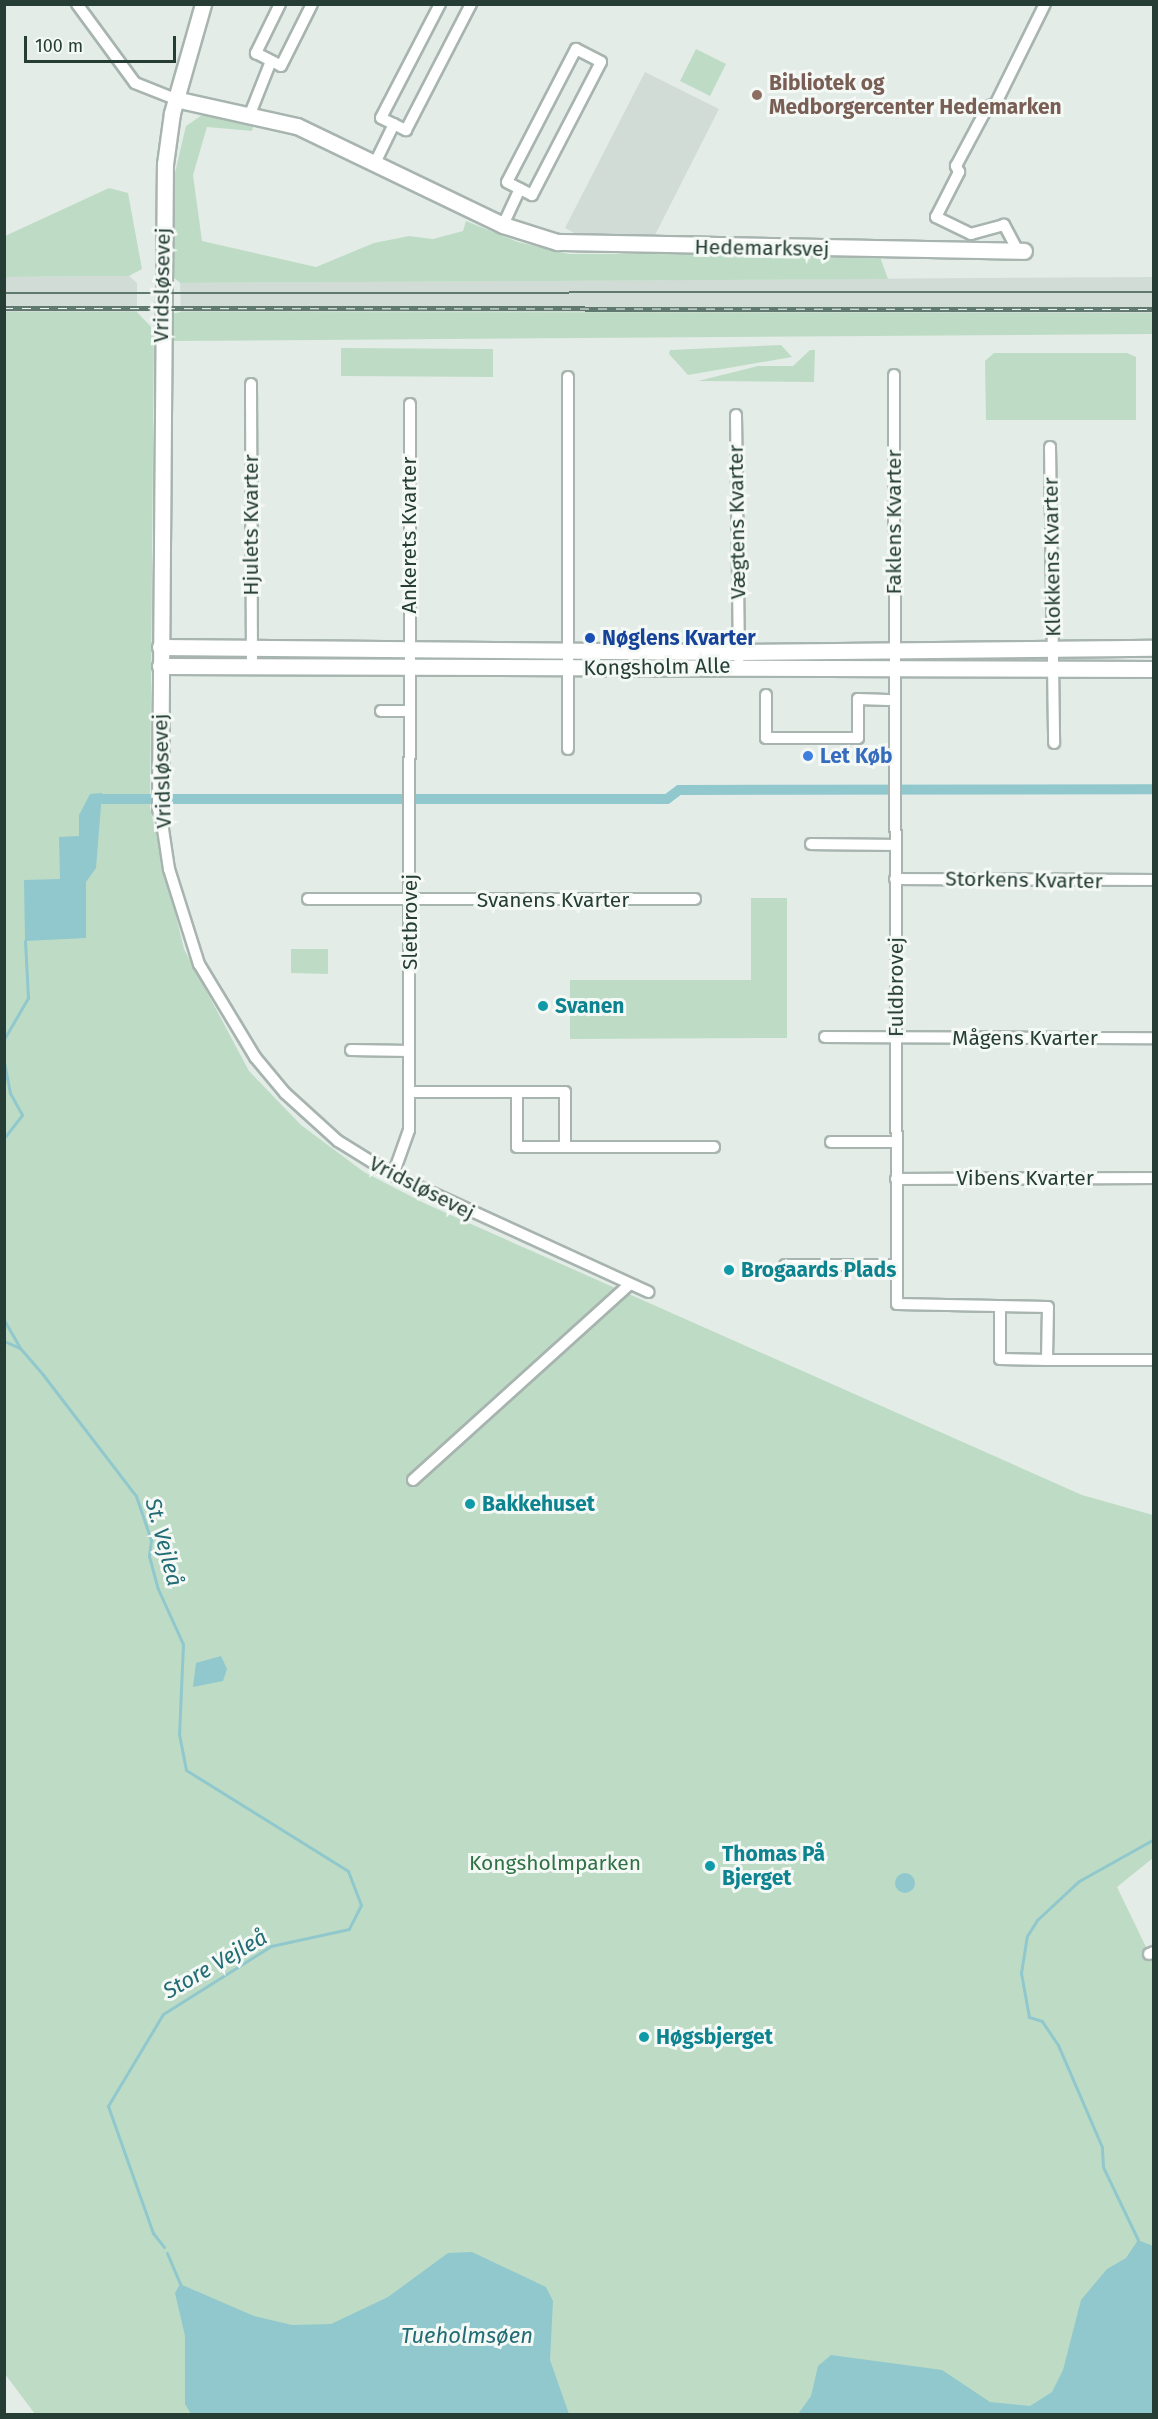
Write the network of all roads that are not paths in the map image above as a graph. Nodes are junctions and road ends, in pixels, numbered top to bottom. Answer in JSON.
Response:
{"nodes":[{"id":1,"x":77,"y":4,"type":"edge"},
{"id":2,"x":203,"y":4,"type":"edge"},
{"id":3,"x":280,"y":4,"type":"edge"},
{"id":4,"x":312,"y":4,"type":"edge"},
{"id":5,"x":440,"y":4,"type":"edge"},
{"id":6,"x":471,"y":4,"type":"edge"},
{"id":7,"x":1045,"y":4,"type":"edge"},
{"id":8,"x":271,"y":61,"type":"junction"},
{"id":9,"x":176,"y":99,"type":"junction"},
{"id":10,"x":250,"y":114,"type":"junction"},
{"id":11,"x":394,"y":124,"type":"junction"},
{"id":12,"x":376,"y":161,"type":"junction"},
{"id":13,"x":520,"y":189,"type":"junction"},
{"id":14,"x":503,"y":225,"type":"junction"},
{"id":15,"x":1021,"y":251,"type":"joint"},
{"id":16,"x":894,"y":375,"type":"dead end"},
{"id":17,"x":568,"y":377,"type":"dead end"},
{"id":18,"x":251,"y":384,"type":"dead end"},
{"id":19,"x":410,"y":404,"type":"dead end"},
{"id":20,"x":736,"y":415,"type":"dead end"},
{"id":21,"x":1050,"y":447,"type":"dead end"},
{"id":22,"x":160,"y":647,"type":"junction"},
{"id":23,"x":569,"y":648,"type":"junction"},
{"id":24,"x":894,"y":648,"type":"junction"},
{"id":25,"x":1154,"y":648,"type":"edge"},
{"id":26,"x":1053,"y":649,"type":"junction"},
{"id":27,"x":252,"y":657,"type":"junction"},
{"id":28,"x":409,"y":658,"type":"junction"},
{"id":29,"x":739,"y":658,"type":"junction"},
{"id":30,"x":160,"y":666,"type":"junction"},
{"id":31,"x":1054,"y":667,"type":"junction"},
{"id":32,"x":568,"y":669,"type":"junction"},
{"id":33,"x":1154,"y":669,"type":"edge"},
{"id":34,"x":895,"y":670,"type":"junction"},
{"id":35,"x":766,"y":695,"type":"dead end"},
{"id":36,"x":895,"y":700,"type":"junction"},
{"id":37,"x":381,"y":711,"type":"dead end"},
{"id":38,"x":408,"y":711,"type":"junction"},
{"id":39,"x":1054,"y":743,"type":"dead end"},
{"id":40,"x":568,"y":749,"type":"dead end"},
{"id":41,"x":160,"y":809,"type":"joint"},
{"id":42,"x":811,"y":844,"type":"dead end"},
{"id":43,"x":895,"y":845,"type":"junction"},
{"id":44,"x":895,"y":879,"type":"junction"},
{"id":45,"x":1154,"y":880,"type":"edge"},
{"id":46,"x":308,"y":899,"type":"dead end"},
{"id":47,"x":695,"y":899,"type":"dead end"},
{"id":48,"x":410,"y":900,"type":"junction"},
{"id":49,"x":825,"y":1037,"type":"dead end"},
{"id":50,"x":1154,"y":1038,"type":"edge"},
{"id":51,"x":896,"y":1039,"type":"junction"},
{"id":52,"x":351,"y":1050,"type":"dead end"},
{"id":53,"x":409,"y":1051,"type":"junction"},
{"id":54,"x":409,"y":1092,"type":"junction"},
{"id":55,"x":517,"y":1092,"type":"junction"},
{"id":56,"x":831,"y":1142,"type":"dead end"},
{"id":57,"x":896,"y":1142,"type":"junction"},
{"id":58,"x":565,"y":1147,"type":"junction"},
{"id":59,"x":714,"y":1147,"type":"dead end"},
{"id":60,"x":393,"y":1175,"type":"junction"},
{"id":61,"x":1154,"y":1178,"type":"edge"},
{"id":62,"x":896,"y":1179,"type":"junction"},
{"id":63,"x":785,"y":1265,"type":"dead end"},
{"id":64,"x":897,"y":1266,"type":"junction"},
{"id":65,"x":630,"y":1284,"type":"junction"},
{"id":66,"x":649,"y":1292,"type":"dead end"},
{"id":67,"x":1000,"y":1306,"type":"junction"},
{"id":68,"x":1047,"y":1360,"type":"junction"},
{"id":69,"x":1154,"y":1360,"type":"edge"},
{"id":70,"x":413,"y":1480,"type":"dead end"}],
"edges":[{"from":1,"to":9,"type":"street"},
{"from":2,"to":9,"type":"street","name":"Vridsløsevej"},
{"from":3,"to":8,"type":"street"},
{"from":4,"to":8,"type":"street"},
{"from":5,"to":11,"type":"street"},
{"from":6,"to":11,"type":"street"},
{"from":7,"to":15,"type":"street"},
{"from":8,"to":10,"type":"street"},
{"from":9,"to":10,"type":"street","name":"Hedemarksvej"},
{"from":9,"to":22,"type":"street","name":"Vridsløsevej"},
{"from":10,"to":12,"type":"street","name":"Hedemarksvej"},
{"from":11,"to":12,"type":"street"},
{"from":12,"to":14,"type":"street","name":"Hedemarksvej"},
{"from":13,"to":13,"type":"street"},
{"from":13,"to":14,"type":"street"},
{"from":14,"to":15,"type":"street","name":"Hedemarksvej"},
{"from":16,"to":24,"type":"street","name":"Faklens Kvarter"},
{"from":17,"to":23,"type":"street"},
{"from":18,"to":27,"type":"street","name":"Hjulets Kvarter"},
{"from":19,"to":28,"type":"street","name":"Ankerets Kvarter"},
{"from":20,"to":29,"type":"street","name":"Vægtens Kvarter"},
{"from":21,"to":26,"type":"street","name":"Klokkens Kvarter"},
{"from":22,"to":27,"type":"street","name":"Kongsholm Alle"},
{"from":22,"to":30,"type":"street","name":"Vridsløsevej"},
{"from":23,"to":28,"type":"street","name":"Kongsholm Alle"},
{"from":23,"to":29,"type":"street","name":"Kongsholm Alle"},
{"from":23,"to":32,"type":"street"},
{"from":24,"to":26,"type":"street","name":"Kongsholm Alle"},
{"from":24,"to":29,"type":"street","name":"Kongsholm Alle"},
{"from":24,"to":34,"type":"street","name":"Faklens Kvarter"},
{"from":25,"to":26,"type":"street","name":"Kongsholm Alle"},
{"from":26,"to":31,"type":"street","name":"Klokkens Kvarter"},
{"from":27,"to":28,"type":"street","name":"Kongsholm Alle"},
{"from":27,"to":30,"type":"street","name":"Kongsholm Alle"},
{"from":28,"to":32,"type":"street","name":"Kongsholm Alle"},
{"from":28,"to":38,"type":"street","name":"Sletbrovej"},
{"from":29,"to":32,"type":"street","name":"Kongsholm Alle"},
{"from":29,"to":34,"type":"street","name":"Kongsholm Alle"},
{"from":30,"to":41,"type":"street","name":"Vridsløsevej"},
{"from":31,"to":33,"type":"street","name":"Kongsholm Alle"},
{"from":31,"to":34,"type":"street","name":"Kongsholm Alle"},
{"from":31,"to":39,"type":"street","name":"Klokkens Kvarter"},
{"from":32,"to":40,"type":"street"},
{"from":34,"to":36,"type":"street","name":"Fuldbrovej"},
{"from":35,"to":36,"type":"street"},
{"from":36,"to":43,"type":"street","name":"Fuldbrovej"},
{"from":37,"to":38,"type":"street"},
{"from":38,"to":48,"type":"street","name":"Sletbrovej"},
{"from":41,"to":60,"type":"street","name":"Vridsløsevej"},
{"from":42,"to":43,"type":"street"},
{"from":43,"to":44,"type":"street","name":"Fuldbrovej"},
{"from":44,"to":45,"type":"street","name":"Storkens Kvarter"},
{"from":44,"to":51,"type":"street","name":"Fuldbrovej"},
{"from":46,"to":48,"type":"street","name":"Svanens Kvarter"},
{"from":47,"to":48,"type":"street","name":"Svanens Kvarter"},
{"from":48,"to":53,"type":"street","name":"Sletbrovej"},
{"from":49,"to":51,"type":"street","name":"Mågens Kvarter"},
{"from":50,"to":51,"type":"street","name":"Mågens Kvarter"},
{"from":51,"to":57,"type":"street","name":"Fuldbrovej"},
{"from":52,"to":53,"type":"street"},
{"from":53,"to":54,"type":"street","name":"Sletbrovej"},
{"from":54,"to":55,"type":"street"},
{"from":54,"to":60,"type":"street","name":"Sletbrovej"},
{"from":55,"to":58,"type":"street"},
{"from":55,"to":58,"type":"street"},
{"from":56,"to":57,"type":"street"},
{"from":57,"to":62,"type":"street","name":"Fuldbrovej"},
{"from":58,"to":59,"type":"street"},
{"from":60,"to":65,"type":"street","name":"Vridsløsevej"},
{"from":61,"to":62,"type":"street","name":"Vibens Kvarter"},
{"from":62,"to":64,"type":"street","name":"Fuldbrovej"},
{"from":63,"to":64,"type":"street"},
{"from":64,"to":67,"type":"street","name":"Fuldbrovej"},
{"from":65,"to":66,"type":"street","name":"Vridsløsevej"},
{"from":65,"to":70,"type":"street"},
{"from":67,"to":68,"type":"street"},
{"from":67,"to":68,"type":"street"},
{"from":68,"to":69,"type":"street"}]}
